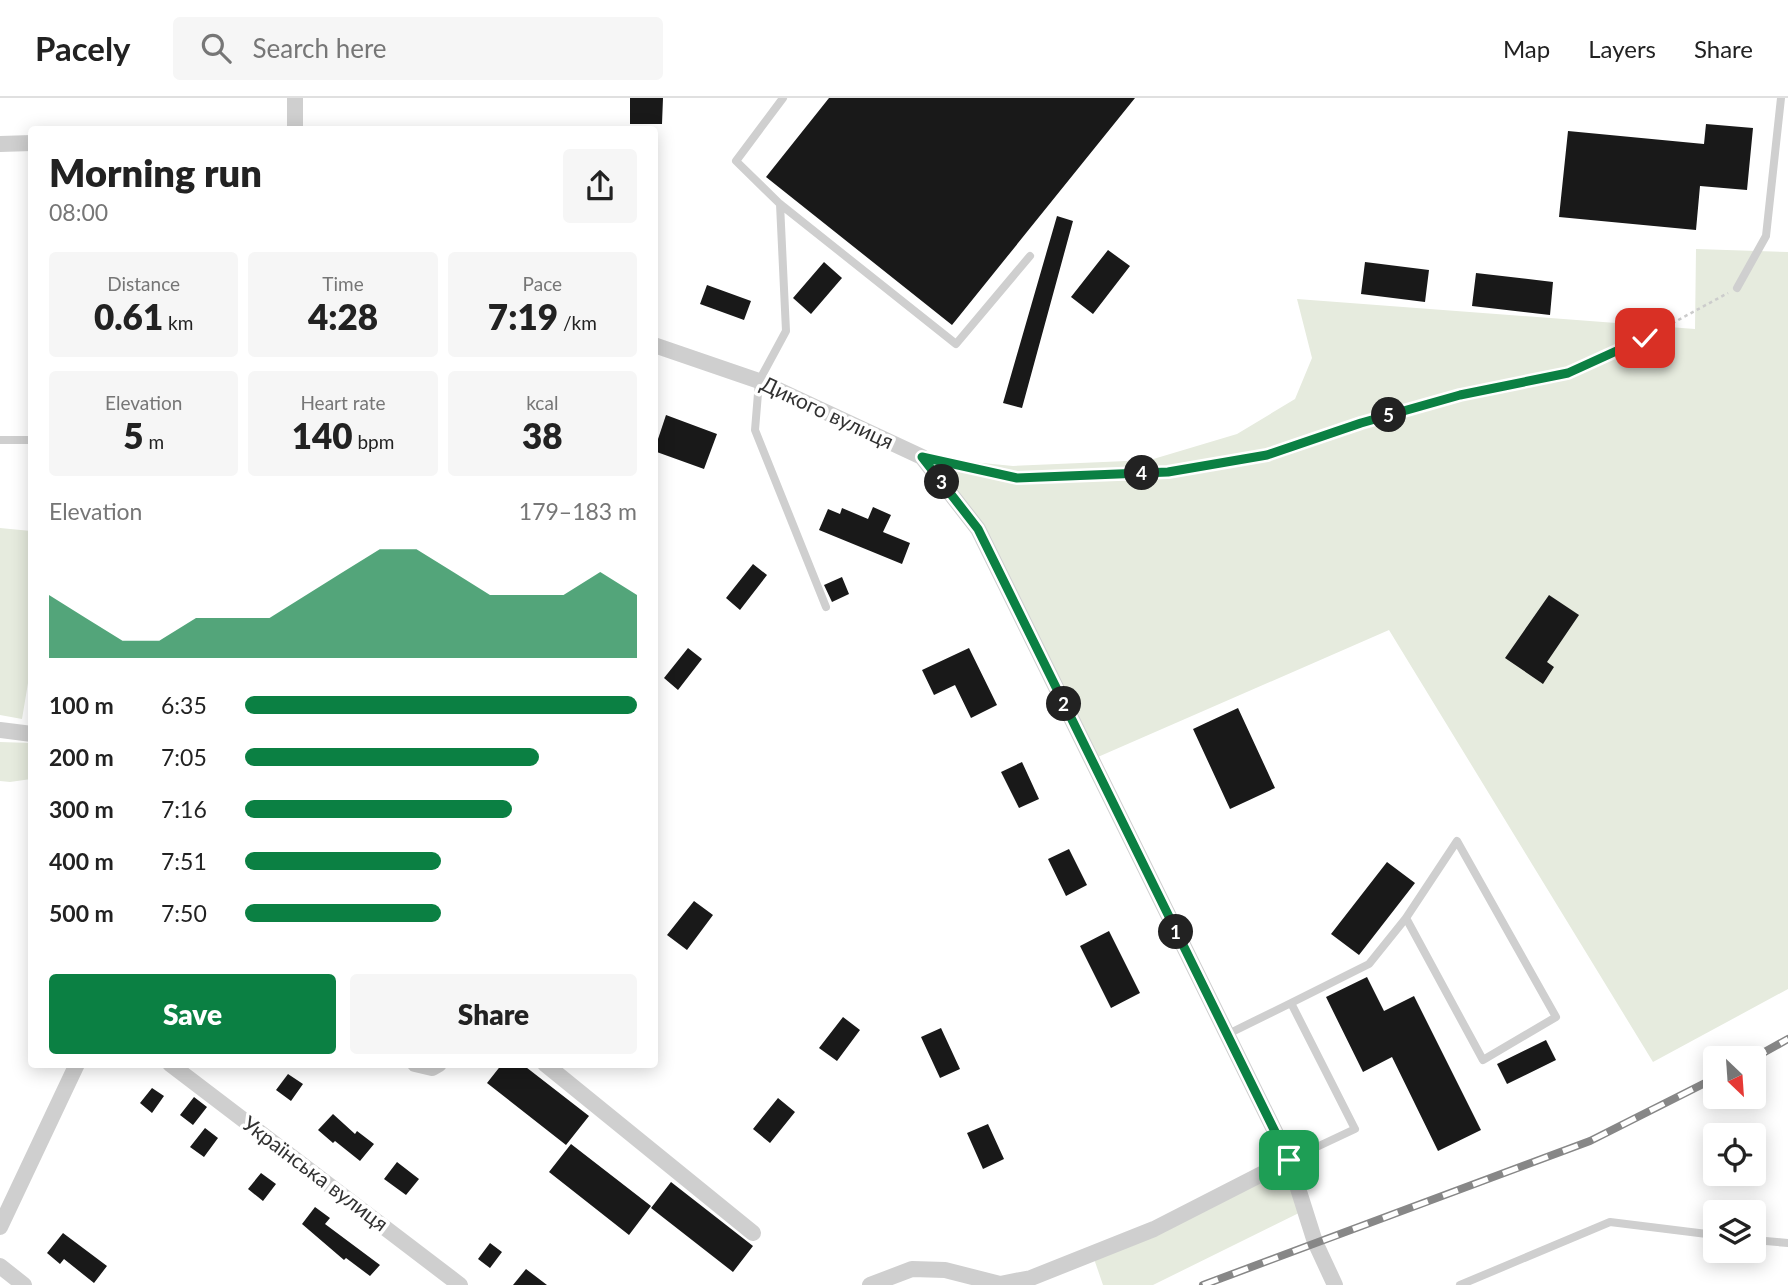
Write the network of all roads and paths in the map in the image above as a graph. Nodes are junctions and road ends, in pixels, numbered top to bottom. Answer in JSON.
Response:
{"nodes":[{"id":1,"x":295,"y":98,"type":"edge"},
{"id":2,"x":783,"y":98,"type":"edge"},
{"id":3,"x":1781,"y":98,"type":"edge"},
{"id":4,"x":295,"y":126,"type":"edge"},
{"id":5,"x":28,"y":143,"type":"edge"},
{"id":6,"x":0,"y":144,"type":"edge"},
{"id":7,"x":780,"y":204,"type":"junction"},
{"id":8,"x":1030,"y":256,"type":"dead end"},
{"id":9,"x":1737,"y":288,"type":"joint"},
{"id":10,"x":658,"y":346,"type":"edge"},
{"id":11,"x":759,"y":381,"type":"junction"},
{"id":12,"x":0,"y":440,"type":"edge"},
{"id":13,"x":28,"y":440,"type":"edge"},
{"id":14,"x":949,"y":463,"type":"dead end"},
{"id":15,"x":826,"y":607,"type":"dead end"},
{"id":16,"x":0,"y":730,"type":"edge"},
{"id":17,"x":28,"y":734,"type":"edge"},
{"id":18,"x":1406,"y":918,"type":"junction"},
{"id":19,"x":1291,"y":1003,"type":"junction"},
{"id":20,"x":1226,"y":1035,"type":"junction"},
{"id":21,"x":75,"y":1068,"type":"edge"},
{"id":22,"x":175,"y":1068,"type":"edge"},
{"id":23,"x":550,"y":1068,"type":"edge"},
{"id":24,"x":1289,"y":1160,"type":"junction"},
{"id":25,"x":0,"y":1227,"type":"edge"},
{"id":26,"x":753,"y":1233,"type":"dead end"},
{"id":27,"x":1703,"y":1234,"type":"edge"},
{"id":28,"x":1766,"y":1241,"type":"edge"},
{"id":29,"x":1788,"y":1243,"type":"edge"},
{"id":30,"x":0,"y":1266,"type":"edge"},
{"id":31,"x":24,"y":1285,"type":"edge"},
{"id":32,"x":460,"y":1285,"type":"edge"},
{"id":33,"x":870,"y":1285,"type":"edge"},
{"id":34,"x":1335,"y":1285,"type":"edge"},
{"id":35,"x":1460,"y":1285,"type":"edge"}],
"edges":[{"from":1,"to":4,"type":"street"},
{"from":2,"to":7,"type":"lane"},
{"from":3,"to":9,"type":"lane"},
{"from":5,"to":6,"type":"street"},
{"from":7,"to":8,"type":"lane"},
{"from":7,"to":11,"type":"lane"},
{"from":9,"to":14,"type":"path"},
{"from":10,"to":11,"type":"street","name":"Дикого вулиця"},
{"from":11,"to":15,"type":"lane"},
{"from":11,"to":20,"type":"street","name":"Дикого вулиця"},
{"from":12,"to":13,"type":"lane"},
{"from":16,"to":17,"type":"street"},
{"from":18,"to":18,"type":"lane"},
{"from":18,"to":19,"type":"lane"},
{"from":19,"to":20,"type":"lane"},
{"from":19,"to":24,"type":"lane"},
{"from":20,"to":24,"type":"street","name":"Дикого вулиця"},
{"from":21,"to":25,"type":"street"},
{"from":22,"to":32,"type":"street","name":"Українська вулиця"},
{"from":23,"to":26,"type":"street"},
{"from":24,"to":33,"type":"street"},
{"from":24,"to":34,"type":"street","name":"Дикого вулиця"},
{"from":27,"to":35,"type":"lane"},
{"from":28,"to":29,"type":"lane"},
{"from":30,"to":31,"type":"street"}]}
